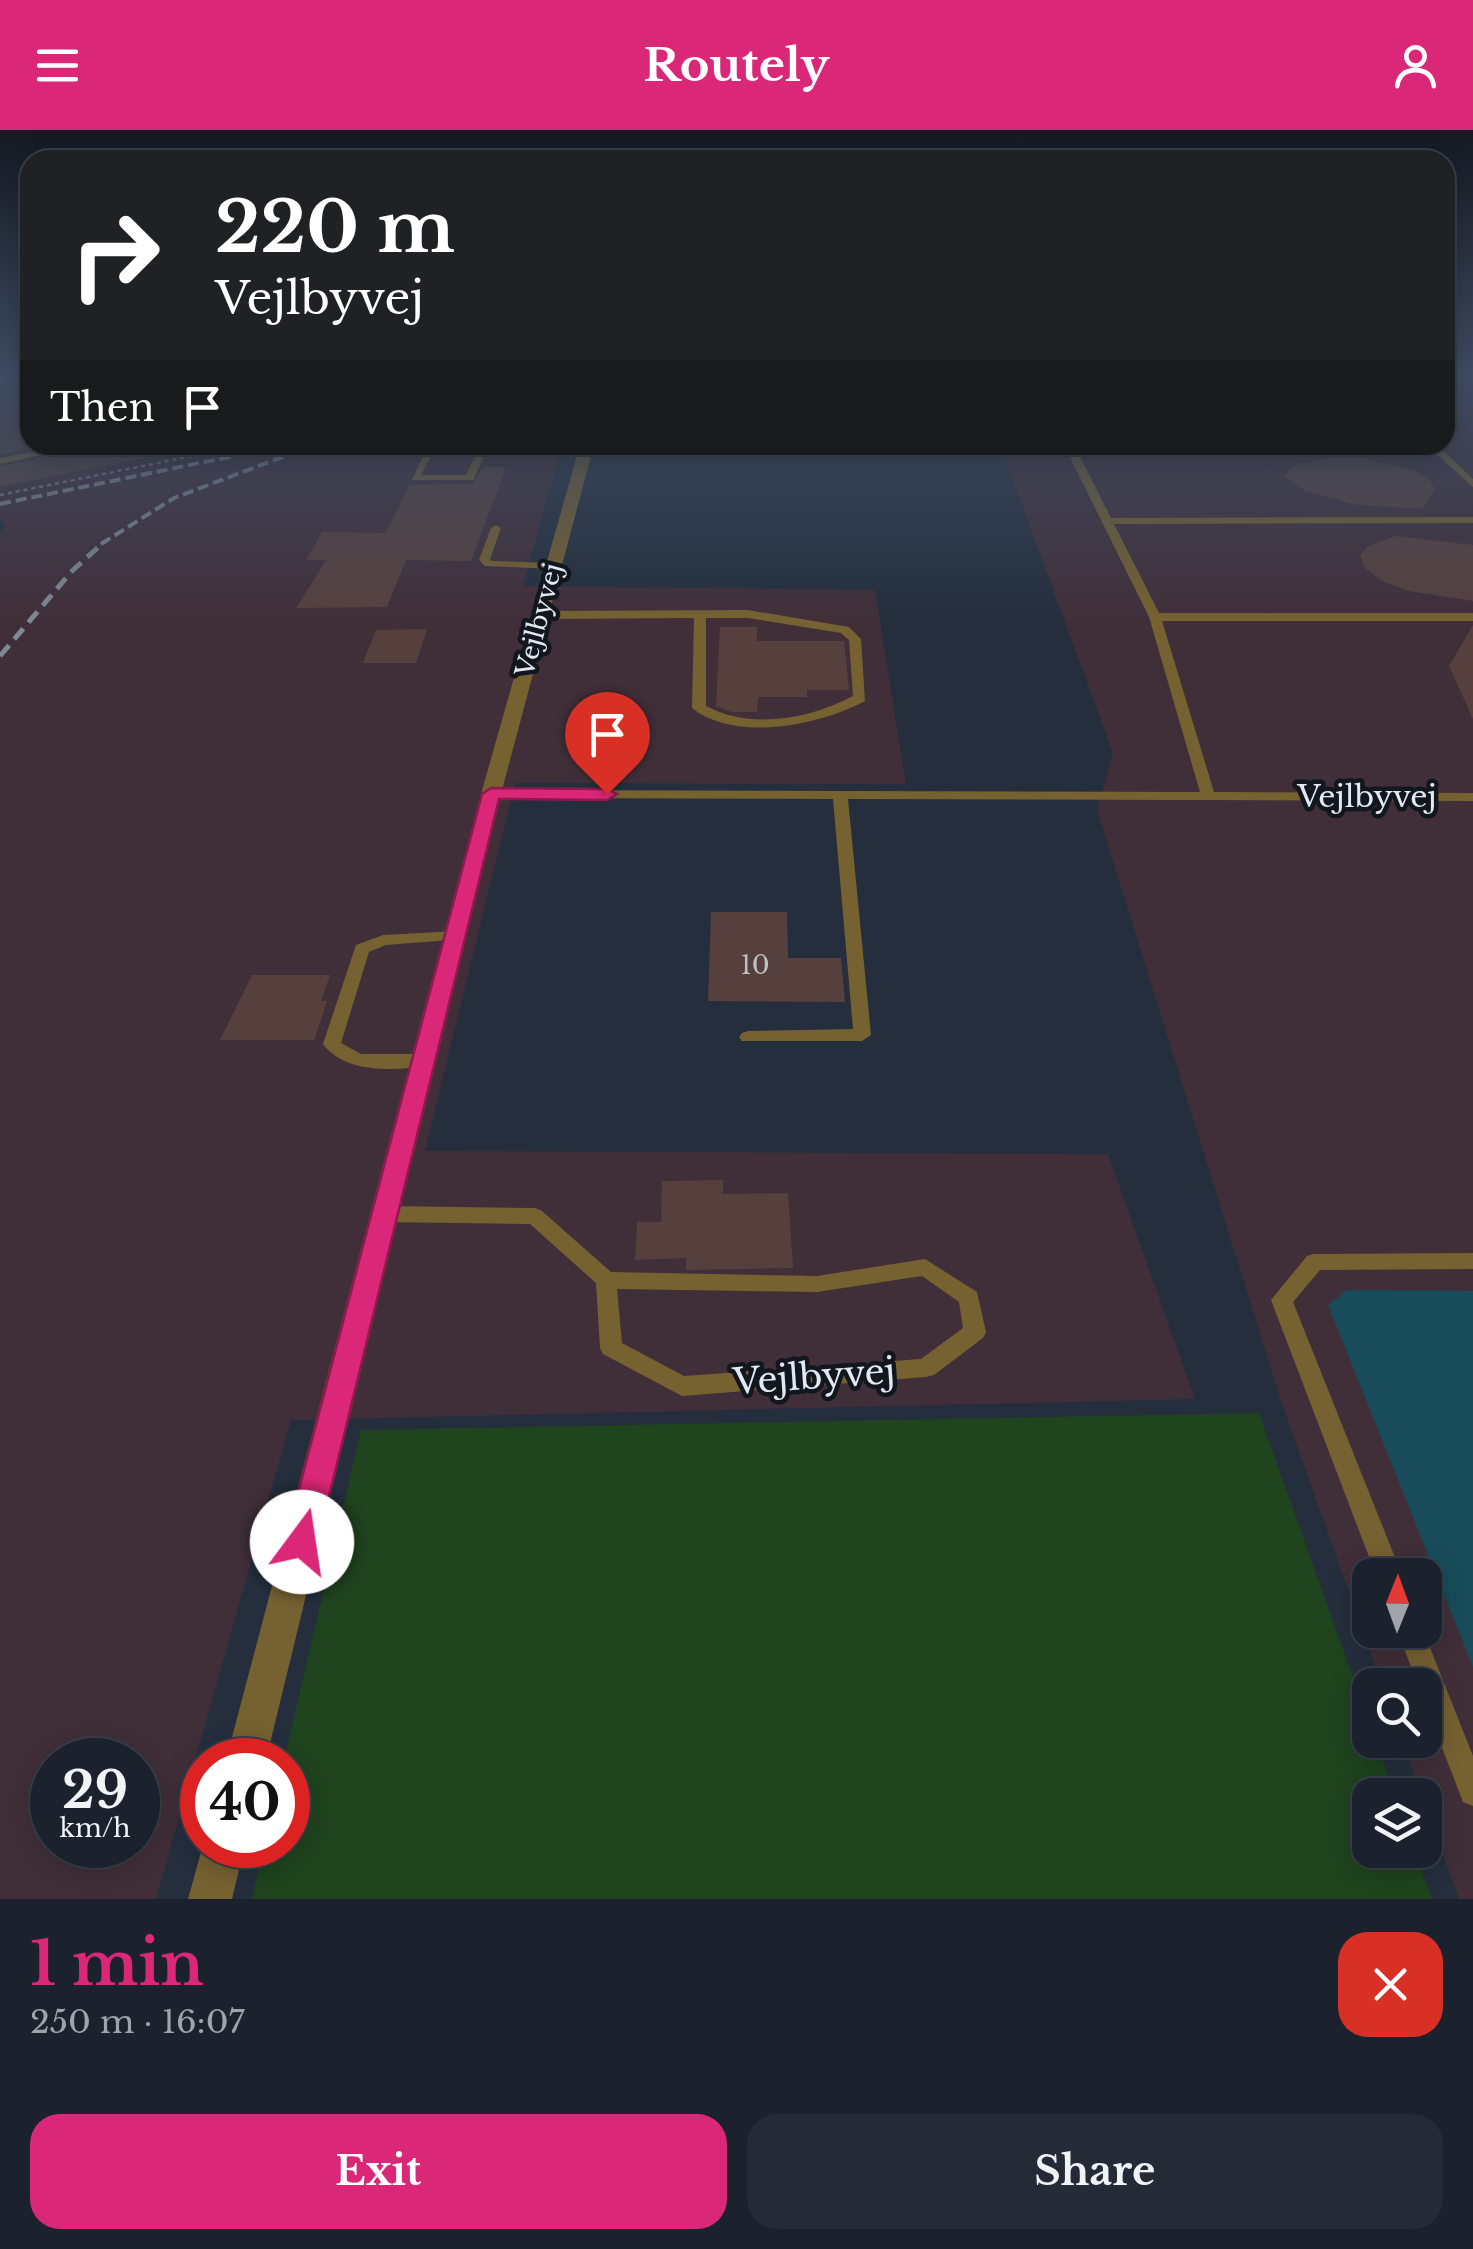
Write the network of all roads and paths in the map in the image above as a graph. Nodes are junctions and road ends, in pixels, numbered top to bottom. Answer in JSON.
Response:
{"nodes":[{"id":1,"x":189,"y":457,"type":"edge"},
{"id":2,"x":426,"y":457,"type":"edge"},
{"id":3,"x":480,"y":457,"type":"edge"},
{"id":4,"x":584,"y":457,"type":"edge"},
{"id":5,"x":1075,"y":457,"type":"edge"},
{"id":6,"x":1444,"y":457,"type":"edge"},
{"id":7,"x":1473,"y":484,"type":"edge"},
{"id":8,"x":0,"y":495,"type":"edge"},
{"id":9,"x":1473,"y":520,"type":"edge"},
{"id":10,"x":1108,"y":521,"type":"junction"},
{"id":11,"x":496,"y":528,"type":"dead end"},
{"id":12,"x":554,"y":566,"type":"junction"},
{"id":13,"x":700,"y":614,"type":"junction"},
{"id":14,"x":540,"y":615,"type":"junction"},
{"id":15,"x":1154,"y":617,"type":"junction"},
{"id":16,"x":1473,"y":617,"type":"edge"},
{"id":17,"x":491,"y":794,"type":"junction"},
{"id":18,"x":840,"y":795,"type":"junction"},
{"id":19,"x":1208,"y":796,"type":"junction"},
{"id":20,"x":1473,"y":797,"type":"edge"},
{"id":21,"x":457,"y":936,"type":"junction"},
{"id":22,"x":748,"y":1036,"type":"dead end"},
{"id":23,"x":425,"y":1060,"type":"junction"},
{"id":24,"x":385,"y":1214,"type":"junction"},
{"id":25,"x":1473,"y":1262,"type":"edge"},
{"id":26,"x":606,"y":1280,"type":"junction"},
{"id":27,"x":1382,"y":1558,"type":"edge"},
{"id":28,"x":1417,"y":1648,"type":"edge"},
{"id":29,"x":252,"y":1738,"type":"edge"},
{"id":30,"x":1473,"y":1792,"type":"edge"},
{"id":31,"x":218,"y":1868,"type":"edge"},
{"id":32,"x":210,"y":1899,"type":"edge"}],
"edges":[{"from":1,"to":8,"type":"path"},
{"from":2,"to":3,"type":"lane","name":"Vejlbyvej"},
{"from":4,"to":12,"type":"street","name":"Vejlbyvej"},
{"from":5,"to":10,"type":"lane"},
{"from":6,"to":7,"type":"lane"},
{"from":9,"to":10,"type":"lane"},
{"from":10,"to":15,"type":"lane"},
{"from":11,"to":12,"type":"lane"},
{"from":12,"to":14,"type":"street","name":"Vejlbyvej"},
{"from":13,"to":13,"type":"lane"},
{"from":13,"to":14,"type":"lane"},
{"from":14,"to":17,"type":"street","name":"Vejlbyvej"},
{"from":15,"to":16,"type":"lane"},
{"from":15,"to":19,"type":"lane"},
{"from":17,"to":18,"type":"lane","name":"Vejlbyvej"},
{"from":17,"to":21,"type":"street","name":"Vejlbyvej"},
{"from":18,"to":19,"type":"lane","name":"Vejlbyvej"},
{"from":18,"to":22,"type":"lane"},
{"from":19,"to":20,"type":"lane","name":"Vejlbyvej"},
{"from":21,"to":23,"type":"street","name":"Vejlbyvej"},
{"from":21,"to":23,"type":"lane"},
{"from":23,"to":24,"type":"street","name":"Vejlbyvej"},
{"from":24,"to":26,"type":"lane"},
{"from":24,"to":29,"type":"street","name":"Vejlbyvej"},
{"from":25,"to":27,"type":"lane"},
{"from":26,"to":26,"type":"lane","name":"Vejlbyvej"},
{"from":28,"to":30,"type":"lane"},
{"from":31,"to":32,"type":"street"}]}
